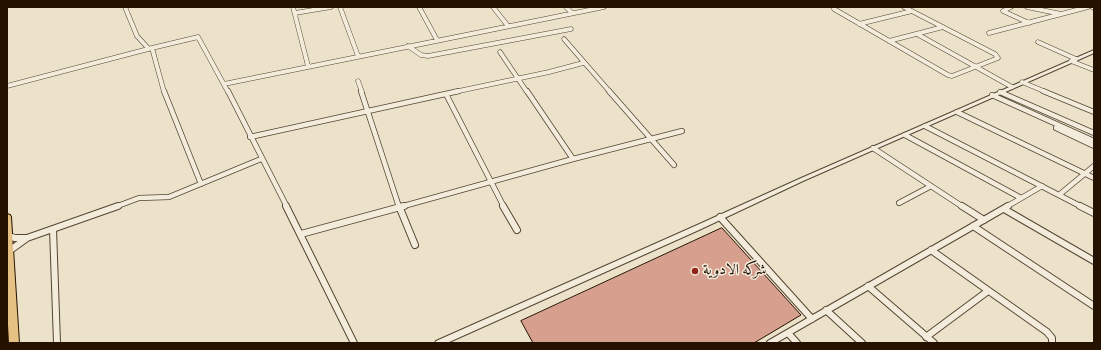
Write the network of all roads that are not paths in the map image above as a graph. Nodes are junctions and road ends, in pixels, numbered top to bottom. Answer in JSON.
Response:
{"nodes":[{"id":1,"x":125,"y":7,"type":"edge"},
{"id":2,"x":293,"y":7,"type":"edge"},
{"id":3,"x":331,"y":7,"type":"edge"},
{"id":4,"x":340,"y":7,"type":"edge"},
{"id":5,"x":419,"y":7,"type":"edge"},
{"id":6,"x":493,"y":7,"type":"edge"},
{"id":7,"x":566,"y":7,"type":"edge"},
{"id":8,"x":604,"y":7,"type":"edge"},
{"id":9,"x":834,"y":7,"type":"edge"},
{"id":10,"x":904,"y":7,"type":"edge"},
{"id":11,"x":1011,"y":7,"type":"edge"},
{"id":12,"x":1027,"y":7,"type":"edge"},
{"id":13,"x":1088,"y":7,"type":"edge"},
{"id":14,"x":912,"y":11,"type":"junction"},
{"id":15,"x":295,"y":13,"type":"junction"},
{"id":16,"x":572,"y":13,"type":"junction"},
{"id":17,"x":1062,"y":14,"type":"junction"},
{"id":18,"x":1030,"y":23,"type":"junction"},
{"id":19,"x":859,"y":24,"type":"junction"},
{"id":20,"x":508,"y":26,"type":"junction"},
{"id":21,"x":943,"y":27,"type":"junction"},
{"id":22,"x":571,"y":29,"type":"dead end"},
{"id":23,"x":989,"y":33,"type":"dead end"},
{"id":24,"x":917,"y":34,"type":"junction"},
{"id":25,"x":564,"y":39,"type":"dead end"},
{"id":26,"x":437,"y":40,"type":"junction"},
{"id":27,"x":889,"y":41,"type":"junction"},
{"id":28,"x":1038,"y":42,"type":"dead end"},
{"id":29,"x":408,"y":46,"type":"junction"},
{"id":30,"x":150,"y":48,"type":"junction"},
{"id":31,"x":500,"y":52,"type":"dead end"},
{"id":32,"x":1093,"y":53,"type":"edge"},
{"id":33,"x":358,"y":56,"type":"junction"},
{"id":34,"x":1074,"y":60,"type":"junction"},
{"id":35,"x":583,"y":63,"type":"junction"},
{"id":36,"x":308,"y":66,"type":"junction"},
{"id":37,"x":975,"y":67,"type":"junction"},
{"id":38,"x":1094,"y":70,"type":"edge"},
{"id":39,"x":518,"y":78,"type":"junction"},
{"id":40,"x":358,"y":81,"type":"dead end"},
{"id":41,"x":1022,"y":82,"type":"junction"},
{"id":42,"x":224,"y":84,"type":"junction"},
{"id":43,"x":7,"y":86,"type":"edge"},
{"id":44,"x":1012,"y":87,"type":"junction"},
{"id":45,"x":1000,"y":92,"type":"junction"},
{"id":46,"x":446,"y":94,"type":"junction"},
{"id":47,"x":992,"y":96,"type":"junction"},
{"id":48,"x":1094,"y":107,"type":"edge"},
{"id":49,"x":367,"y":110,"type":"junction"},
{"id":50,"x":1092,"y":111,"type":"edge"},
{"id":51,"x":957,"y":112,"type":"junction"},
{"id":52,"x":925,"y":126,"type":"junction"},
{"id":53,"x":1056,"y":128,"type":"dead end"},
{"id":54,"x":682,"y":131,"type":"dead end"},
{"id":55,"x":1094,"y":133,"type":"edge"},
{"id":56,"x":905,"y":135,"type":"junction"},
{"id":57,"x":250,"y":137,"type":"junction"},
{"id":58,"x":650,"y":139,"type":"junction"},
{"id":59,"x":1094,"y":141,"type":"edge"},
{"id":60,"x":1094,"y":146,"type":"edge"},
{"id":61,"x":873,"y":148,"type":"junction"},
{"id":62,"x":261,"y":159,"type":"junction"},
{"id":63,"x":574,"y":159,"type":"junction"},
{"id":64,"x":674,"y":166,"type":"dead end"},
{"id":65,"x":1094,"y":166,"type":"edge"},
{"id":66,"x":1085,"y":173,"type":"junction"},
{"id":67,"x":1094,"y":178,"type":"edge"},
{"id":68,"x":490,"y":182,"type":"junction"},
{"id":69,"x":201,"y":184,"type":"junction"},
{"id":70,"x":931,"y":186,"type":"junction"},
{"id":71,"x":1042,"y":186,"type":"junction"},
{"id":72,"x":1059,"y":195,"type":"junction"},
{"id":73,"x":1022,"y":198,"type":"junction"},
{"id":74,"x":899,"y":203,"type":"dead end"},
{"id":75,"x":399,"y":208,"type":"junction"},
{"id":76,"x":1004,"y":209,"type":"junction"},
{"id":77,"x":1094,"y":213,"type":"edge"},
{"id":78,"x":7,"y":217,"type":"edge"},
{"id":79,"x":720,"y":217,"type":"junction"},
{"id":80,"x":984,"y":220,"type":"junction"},
{"id":81,"x":973,"y":226,"type":"junction"},
{"id":82,"x":53,"y":229,"type":"junction"},
{"id":83,"x":517,"y":230,"type":"dead end"},
{"id":84,"x":301,"y":234,"type":"junction"},
{"id":85,"x":8,"y":236,"type":"junction"},
{"id":86,"x":27,"y":238,"type":"junction"},
{"id":87,"x":415,"y":245,"type":"dead end"},
{"id":88,"x":931,"y":250,"type":"junction"},
{"id":89,"x":9,"y":251,"type":"junction"},
{"id":90,"x":1094,"y":261,"type":"edge"},
{"id":91,"x":868,"y":286,"type":"junction"},
{"id":92,"x":988,"y":291,"type":"junction"},
{"id":93,"x":1094,"y":306,"type":"edge"},
{"id":94,"x":826,"y":310,"type":"junction"},
{"id":95,"x":812,"y":319,"type":"junction"},
{"id":96,"x":788,"y":333,"type":"junction"},
{"id":97,"x":926,"y":337,"type":"junction"},
{"id":98,"x":14,"y":343,"type":"edge"},
{"id":99,"x":57,"y":343,"type":"edge"},
{"id":100,"x":354,"y":343,"type":"edge"},
{"id":101,"x":440,"y":343,"type":"edge"},
{"id":102,"x":770,"y":343,"type":"edge"},
{"id":103,"x":797,"y":343,"type":"edge"},
{"id":104,"x":862,"y":343,"type":"edge"},
{"id":105,"x":934,"y":343,"type":"edge"},
{"id":106,"x":1052,"y":343,"type":"edge"}],
"edges":[{"from":1,"to":30,"type":"street"},
{"from":2,"to":15,"type":"street"},
{"from":3,"to":15,"type":"street"},
{"from":4,"to":33,"type":"street"},
{"from":5,"to":26,"type":"street"},
{"from":6,"to":20,"type":"street"},
{"from":7,"to":16,"type":"street"},
{"from":8,"to":16,"type":"street"},
{"from":9,"to":19,"type":"street"},
{"from":10,"to":14,"type":"street"},
{"from":11,"to":18,"type":"street"},
{"from":12,"to":17,"type":"street"},
{"from":13,"to":17,"type":"street"},
{"from":14,"to":19,"type":"street"},
{"from":14,"to":21,"type":"street"},
{"from":15,"to":36,"type":"street"},
{"from":16,"to":20,"type":"street"},
{"from":17,"to":18,"type":"street"},
{"from":18,"to":23,"type":"street"},
{"from":19,"to":27,"type":"street"},
{"from":20,"to":26,"type":"street"},
{"from":21,"to":24,"type":"street"},
{"from":21,"to":37,"type":"street"},
{"from":22,"to":29,"type":"street"},
{"from":24,"to":27,"type":"street"},
{"from":24,"to":37,"type":"street"},
{"from":25,"to":35,"type":"street"},
{"from":26,"to":29,"type":"street"},
{"from":27,"to":37,"type":"street"},
{"from":28,"to":34,"type":"street"},
{"from":29,"to":33,"type":"street"},
{"from":30,"to":42,"type":"street"},
{"from":30,"to":43,"type":"street"},
{"from":30,"to":69,"type":"street"},
{"from":31,"to":39,"type":"street"},
{"from":32,"to":34,"type":"street"},
{"from":33,"to":36,"type":"street"},
{"from":34,"to":38,"type":"street"},
{"from":34,"to":41,"type":"street"},
{"from":35,"to":39,"type":"street"},
{"from":35,"to":58,"type":"street"},
{"from":36,"to":42,"type":"street"},
{"from":37,"to":44,"type":"street"},
{"from":39,"to":46,"type":"street"},
{"from":39,"to":63,"type":"street"},
{"from":40,"to":49,"type":"street"},
{"from":41,"to":44,"type":"street"},
{"from":41,"to":50,"type":"street"},
{"from":42,"to":57,"type":"street"},
{"from":44,"to":45,"type":"street"},
{"from":45,"to":47,"type":"street"},
{"from":45,"to":55,"type":"street"},
{"from":46,"to":49,"type":"street"},
{"from":46,"to":68,"type":"street"},
{"from":47,"to":51,"type":"street"},
{"from":47,"to":59,"type":"street"},
{"from":48,"to":50,"type":"street"},
{"from":49,"to":57,"type":"street"},
{"from":49,"to":75,"type":"street"},
{"from":51,"to":52,"type":"street"},
{"from":51,"to":66,"type":"street"},
{"from":52,"to":56,"type":"street"},
{"from":52,"to":71,"type":"street"},
{"from":53,"to":60,"type":"street"},
{"from":54,"to":58,"type":"street"},
{"from":56,"to":61,"type":"street"},
{"from":56,"to":73,"type":"street"},
{"from":57,"to":62,"type":"street"},
{"from":58,"to":63,"type":"street"},
{"from":58,"to":64,"type":"street"},
{"from":61,"to":70,"type":"street"},
{"from":61,"to":79,"type":"street"},
{"from":62,"to":69,"type":"street"},
{"from":62,"to":84,"type":"street"},
{"from":63,"to":68,"type":"street"},
{"from":65,"to":66,"type":"street"},
{"from":66,"to":67,"type":"street"},
{"from":66,"to":72,"type":"street"},
{"from":68,"to":75,"type":"street"},
{"from":68,"to":83,"type":"street"},
{"from":69,"to":82,"type":"street"},
{"from":70,"to":74,"type":"street"},
{"from":70,"to":80,"type":"street"},
{"from":71,"to":72,"type":"street"},
{"from":71,"to":73,"type":"street"},
{"from":72,"to":77,"type":"street"},
{"from":73,"to":76,"type":"street"},
{"from":75,"to":84,"type":"street"},
{"from":75,"to":87,"type":"street"},
{"from":76,"to":80,"type":"street"},
{"from":76,"to":90,"type":"street"},
{"from":78,"to":85,"type":"highway"},
{"from":79,"to":95,"type":"street"},
{"from":79,"to":101,"type":"street"},
{"from":80,"to":81,"type":"street"},
{"from":81,"to":88,"type":"street"},
{"from":81,"to":93,"type":"street"},
{"from":82,"to":86,"type":"street"},
{"from":82,"to":99,"type":"street"},
{"from":84,"to":100,"type":"street"},
{"from":85,"to":86,"type":"street"},
{"from":85,"to":89,"type":"highway"},
{"from":86,"to":89,"type":"street"},
{"from":88,"to":91,"type":"street"},
{"from":88,"to":92,"type":"street"},
{"from":89,"to":98,"type":"highway"},
{"from":91,"to":94,"type":"street"},
{"from":91,"to":97,"type":"street"},
{"from":92,"to":97,"type":"street"},
{"from":92,"to":106,"type":"street"},
{"from":94,"to":95,"type":"street"},
{"from":94,"to":104,"type":"street"},
{"from":95,"to":96,"type":"street"},
{"from":96,"to":102,"type":"street"},
{"from":96,"to":103,"type":"street"},
{"from":97,"to":105,"type":"street"}]}
